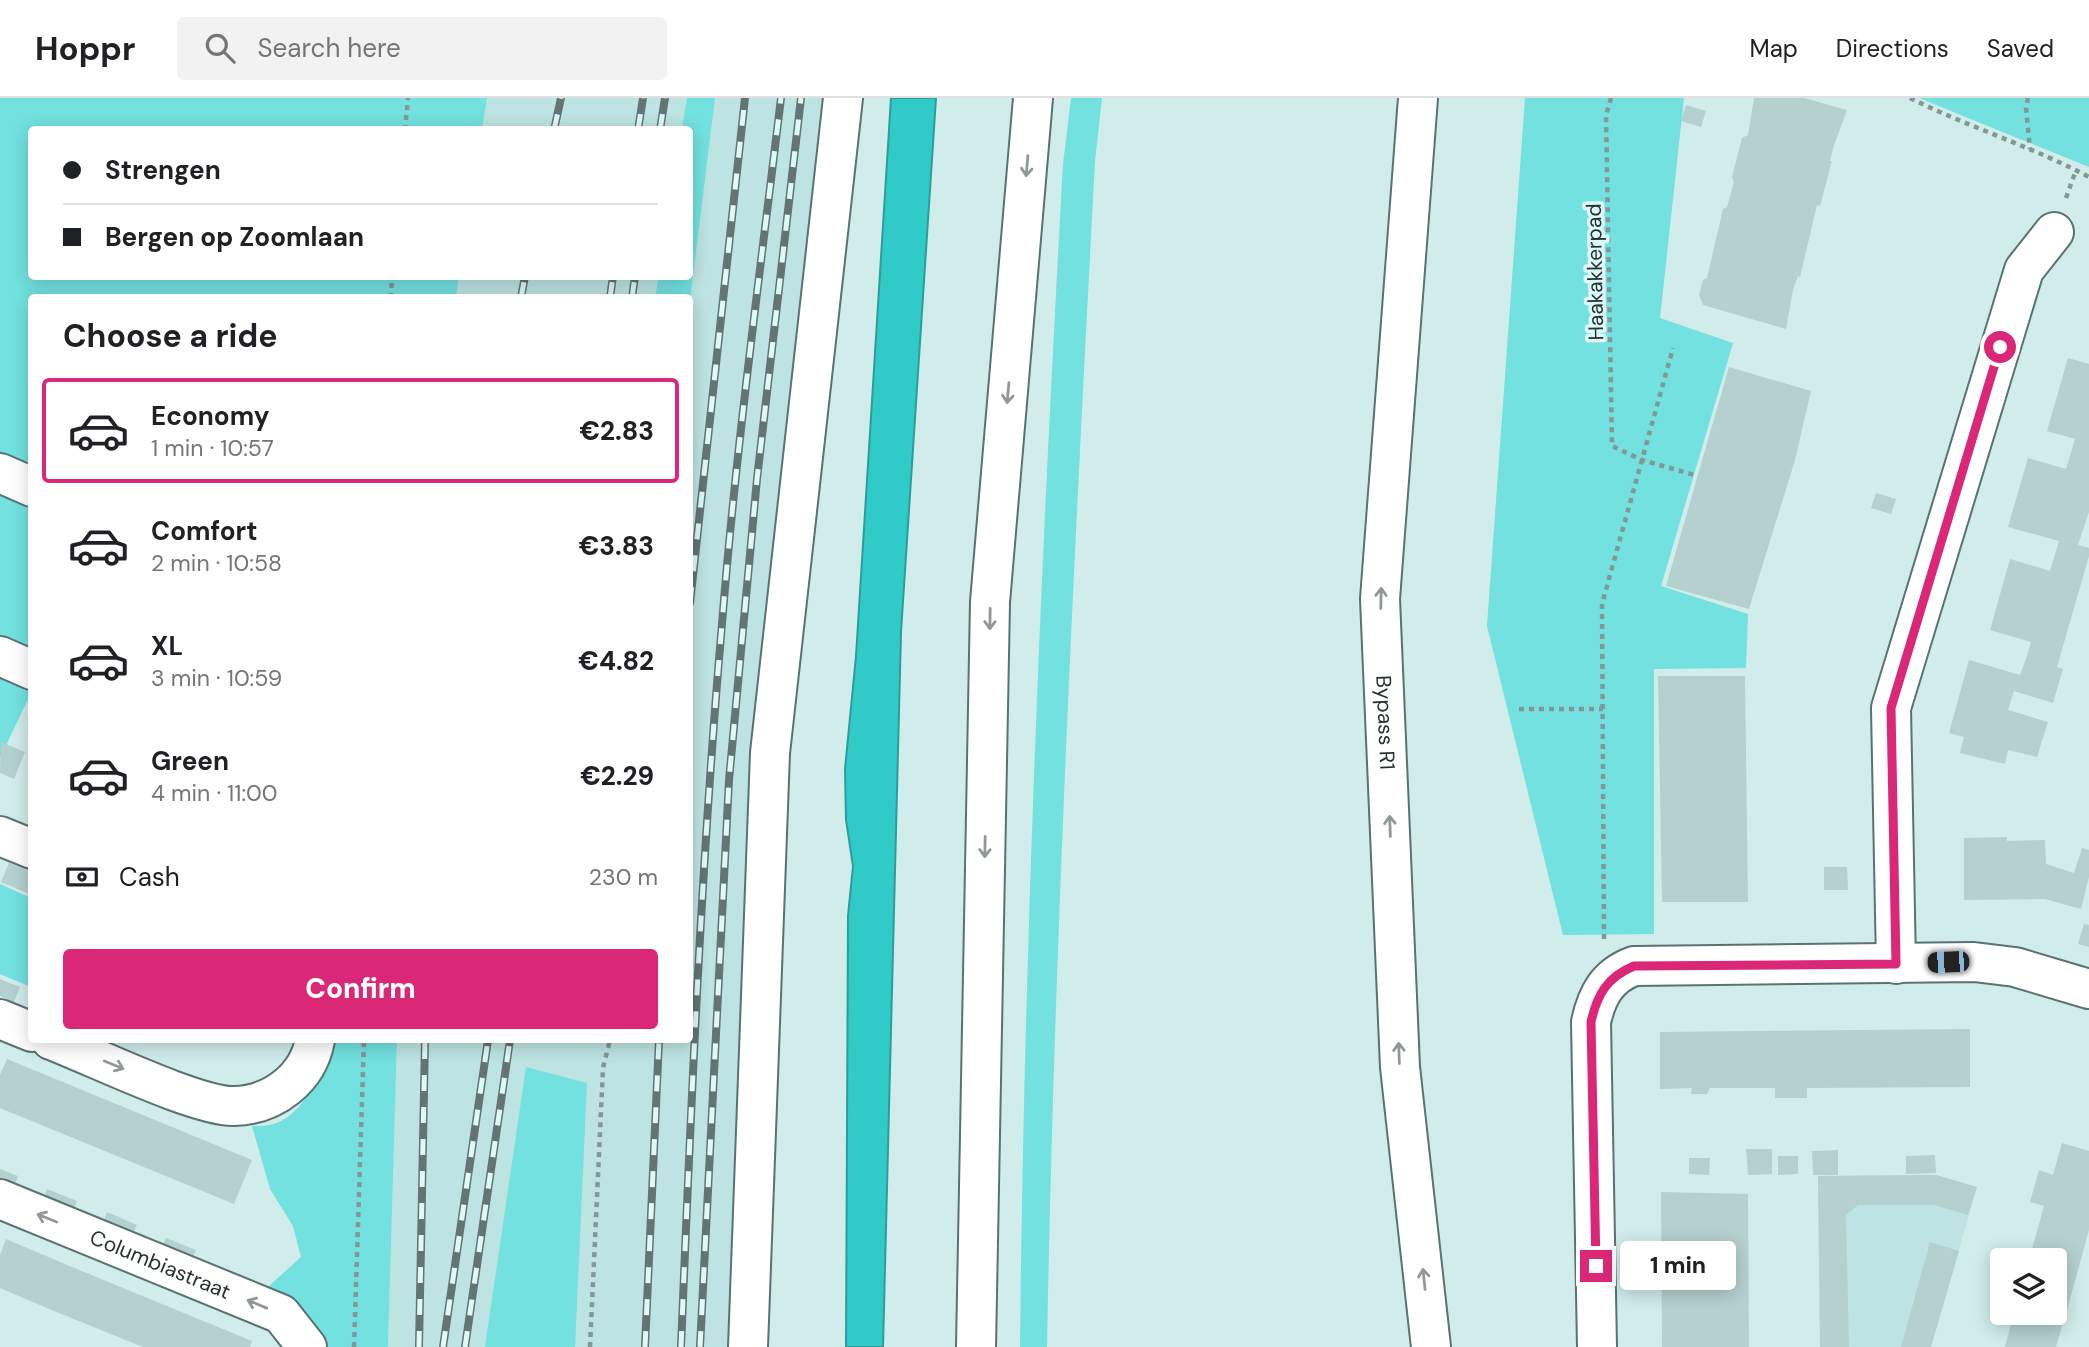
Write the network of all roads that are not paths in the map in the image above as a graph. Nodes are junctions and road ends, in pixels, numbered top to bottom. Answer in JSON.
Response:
{"nodes":[{"id":1,"x":843,"y":98,"type":"edge"},
{"id":2,"x":1033,"y":98,"type":"edge"},
{"id":3,"x":1418,"y":98,"type":"edge"},
{"id":4,"x":2054,"y":232,"type":"dead end"},
{"id":5,"x":0,"y":473,"type":"edge"},
{"id":6,"x":28,"y":485,"type":"edge"},
{"id":7,"x":0,"y":656,"type":"edge"},
{"id":8,"x":28,"y":668,"type":"edge"},
{"id":9,"x":0,"y":836,"type":"edge"},
{"id":10,"x":28,"y":847,"type":"edge"},
{"id":11,"x":1896,"y":964,"type":"junction"},
{"id":12,"x":2089,"y":989,"type":"edge"},
{"id":13,"x":0,"y":1019,"type":"edge"},
{"id":14,"x":28,"y":1030,"type":"edge"},
{"id":15,"x":58,"y":1043,"type":"edge"},
{"id":16,"x":314,"y":1043,"type":"edge"},
{"id":17,"x":0,"y":1199,"type":"edge"},
{"id":18,"x":307,"y":1347,"type":"edge"},
{"id":19,"x":748,"y":1347,"type":"edge"},
{"id":20,"x":976,"y":1347,"type":"edge"},
{"id":21,"x":1431,"y":1347,"type":"edge"},
{"id":22,"x":1597,"y":1347,"type":"edge"}],
"edges":[{"from":1,"to":19,"type":"main road"},
{"from":2,"to":20,"type":"main road","one_way":true},
{"from":21,"to":3,"type":"main road","name":"Bypass R1","one_way":true},
{"from":4,"to":11,"type":"main road"},
{"from":5,"to":6,"type":"main road"},
{"from":7,"to":8,"type":"main road"},
{"from":9,"to":10,"type":"main road"},
{"from":11,"to":12,"type":"main road"},
{"from":11,"to":22,"type":"main road"},
{"from":13,"to":14,"type":"main road"},
{"from":15,"to":16,"type":"main road","one_way":true},
{"from":18,"to":17,"type":"main road","name":"Columbiastraat","one_way":true}]}
